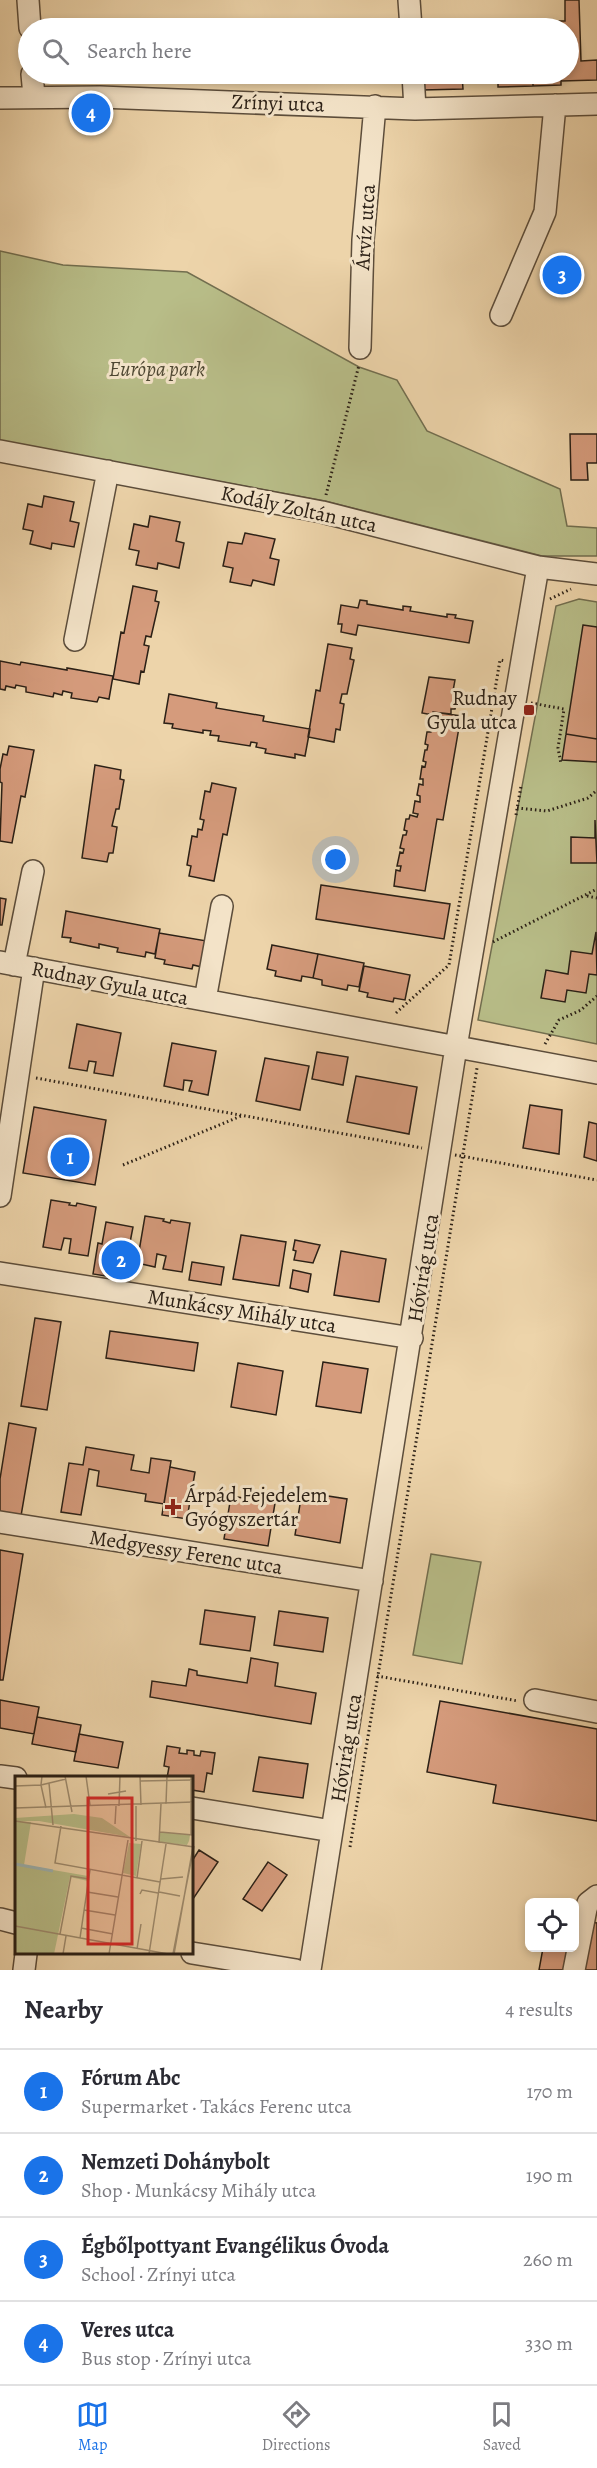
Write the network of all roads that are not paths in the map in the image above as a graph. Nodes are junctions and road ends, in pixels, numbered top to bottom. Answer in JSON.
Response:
{"nodes":[{"id":1,"x":28,"y":0,"type":"edge"},
{"id":2,"x":409,"y":0,"type":"edge"},
{"id":3,"x":29,"y":18,"type":"edge"},
{"id":4,"x":410,"y":18,"type":"edge"},
{"id":5,"x":33,"y":84,"type":"edge"},
{"id":6,"x":414,"y":84,"type":"edge"},
{"id":7,"x":34,"y":96,"type":"junction"},
{"id":8,"x":0,"y":98,"type":"edge"},
{"id":9,"x":597,"y":104,"type":"edge"},
{"id":10,"x":555,"y":105,"type":"junction"},
{"id":11,"x":375,"y":106,"type":"junction"},
{"id":12,"x":415,"y":109,"type":"junction"},
{"id":13,"x":501,"y":315,"type":"dead end"},
{"id":14,"x":360,"y":348,"type":"road end"},
{"id":15,"x":0,"y":451,"type":"edge"},
{"id":16,"x":108,"y":471,"type":"junction"},
{"id":17,"x":538,"y":567,"type":"junction"},
{"id":18,"x":597,"y":574,"type":"edge"},
{"id":19,"x":75,"y":640,"type":"dead end"},
{"id":20,"x":33,"y":871,"type":"dead end"},
{"id":21,"x":222,"y":906,"type":"dead end"},
{"id":22,"x":16,"y":965,"type":"edge"},
{"id":23,"x":205,"y":1000,"type":"junction"},
{"id":24,"x":456,"y":1047,"type":"junction"},
{"id":25,"x":597,"y":1073,"type":"edge"},
{"id":26,"x":8,"y":1099,"type":"edge"},
{"id":27,"x":0,"y":1196,"type":"edge"},
{"id":28,"x":0,"y":1273,"type":"edge"},
{"id":29,"x":412,"y":1338,"type":"junction"},
{"id":30,"x":0,"y":1522,"type":"edge"},
{"id":31,"x":372,"y":1581,"type":"junction"},
{"id":32,"x":535,"y":1700,"type":"road end"},
{"id":33,"x":597,"y":1712,"type":"edge"},
{"id":34,"x":0,"y":1776,"type":"edge"},
{"id":35,"x":15,"y":1778,"type":"edge"},
{"id":36,"x":194,"y":1808,"type":"edge"},
{"id":37,"x":332,"y":1831,"type":"junction"},
{"id":38,"x":597,"y":1896,"type":"edge"},
{"id":39,"x":0,"y":1919,"type":"edge"},
{"id":40,"x":15,"y":1923,"type":"edge"},
{"id":41,"x":194,"y":1953,"type":"edge"},
{"id":42,"x":26,"y":1955,"type":"edge"},
{"id":43,"x":24,"y":1970,"type":"edge"},
{"id":44,"x":296,"y":1970,"type":"edge"},
{"id":45,"x":310,"y":1970,"type":"edge"},
{"id":46,"x":574,"y":1970,"type":"edge"}],
"edges":[{"from":1,"to":3,"type":"street"},
{"from":2,"to":4,"type":"street"},
{"from":5,"to":7,"type":"street"},
{"from":6,"to":12,"type":"street"},
{"from":7,"to":8,"type":"street","name":"Zrínyi utca"},
{"from":7,"to":11,"type":"street","name":"Zrínyi utca"},
{"from":9,"to":10,"type":"street","name":"Zrínyi utca"},
{"from":10,"to":12,"type":"street","name":"Zrínyi utca"},
{"from":10,"to":13,"type":"street"},
{"from":11,"to":12,"type":"street","name":"Zrínyi utca"},
{"from":11,"to":14,"type":"street","name":"Árvíz utca"},
{"from":15,"to":16,"type":"street","name":"Kodály Zoltán utca"},
{"from":16,"to":17,"type":"street","name":"Kodály Zoltán utca"},
{"from":16,"to":19,"type":"street"},
{"from":17,"to":18,"type":"street","name":"Kodály Zoltán utca"},
{"from":17,"to":24,"type":"street","name":"Hóvirág utca"},
{"from":20,"to":22,"type":"street","name":"Rudnay Gyula utca"},
{"from":21,"to":23,"type":"street","name":"Rudnay Gyula utca"},
{"from":22,"to":23,"type":"street","name":"Rudnay Gyula utca"},
{"from":22,"to":26,"type":"street"},
{"from":23,"to":24,"type":"street","name":"Rudnay Gyula utca"},
{"from":24,"to":25,"type":"street","name":"Rudnay Gyula utca"},
{"from":24,"to":29,"type":"street","name":"Hóvirág utca"},
{"from":26,"to":27,"type":"street"},
{"from":28,"to":29,"type":"street","name":"Munkácsy Mihály utca"},
{"from":29,"to":31,"type":"street","name":"Hóvirág utca"},
{"from":30,"to":31,"type":"street","name":"Medgyessy Ferenc utca"},
{"from":31,"to":37,"type":"street","name":"Hóvirág utca"},
{"from":32,"to":33,"type":"street"},
{"from":34,"to":35,"type":"street"},
{"from":36,"to":37,"type":"street"},
{"from":37,"to":45,"type":"street","name":"Hóvirág utca"},
{"from":38,"to":46,"type":"street"},
{"from":39,"to":40,"type":"street"},
{"from":41,"to":44,"type":"street"},
{"from":42,"to":43,"type":"street"}]}
